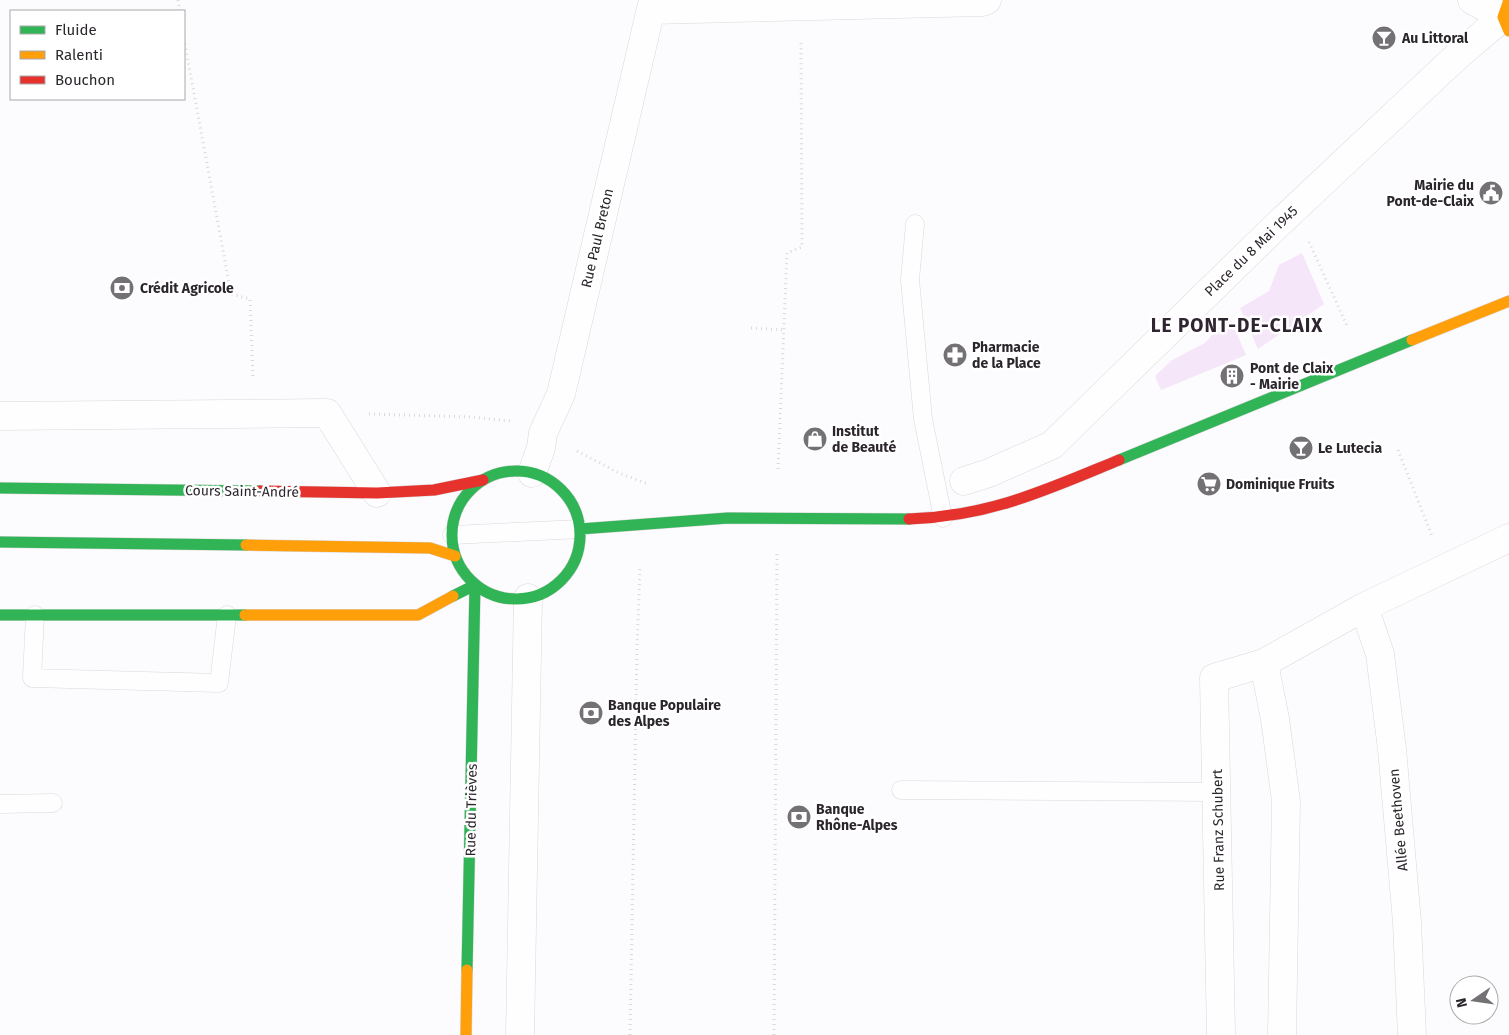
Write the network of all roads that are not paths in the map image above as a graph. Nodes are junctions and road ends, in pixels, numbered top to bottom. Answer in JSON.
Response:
{"nodes":[{"id":1,"x":987,"y":0,"type":"edge"},
{"id":2,"x":1472,"y":0,"type":"edge"},
{"id":3,"x":652,"y":5,"type":"edge"},
{"id":4,"x":1507,"y":16,"type":"edge"},
{"id":5,"x":915,"y":224,"type":"dead end"},
{"id":6,"x":1509,"y":301,"type":"edge"},
{"id":7,"x":0,"y":416,"type":"edge"},
{"id":8,"x":532,"y":473,"type":"junction"},
{"id":9,"x":483,"y":480,"type":"junction"},
{"id":10,"x":964,"y":481,"type":"dead end"},
{"id":11,"x":0,"y":488,"type":"edge"},
{"id":12,"x":377,"y":493,"type":"junction"},
{"id":13,"x":943,"y":518,"type":"junction"},
{"id":14,"x":580,"y":529,"type":"junction"},
{"id":15,"x":452,"y":535,"type":"junction"},
{"id":16,"x":1509,"y":538,"type":"edge"},
{"id":17,"x":0,"y":542,"type":"edge"},
{"id":18,"x":455,"y":556,"type":"junction"},
{"id":19,"x":475,"y":585,"type":"junction"},
{"id":20,"x":528,"y":598,"type":"junction"},
{"id":21,"x":1364,"y":607,"type":"junction"},
{"id":22,"x":0,"y":615,"type":"edge"},
{"id":23,"x":35,"y":615,"type":"junction"},
{"id":24,"x":227,"y":615,"type":"junction"},
{"id":25,"x":1264,"y":663,"type":"junction"},
{"id":26,"x":901,"y":790,"type":"dead end"},
{"id":27,"x":1218,"y":792,"type":"junction"},
{"id":28,"x":53,"y":803,"type":"dead end"},
{"id":29,"x":0,"y":804,"type":"edge"},
{"id":30,"x":466,"y":1035,"type":"edge"},
{"id":31,"x":520,"y":1035,"type":"edge"},
{"id":32,"x":1222,"y":1035,"type":"edge"},
{"id":33,"x":1282,"y":1035,"type":"edge"},
{"id":34,"x":1412,"y":1035,"type":"edge"}],
"edges":[{"from":1,"to":3,"type":"street"},
{"from":2,"to":4,"type":"street"},
{"from":3,"to":8,"type":"street","name":"Rue Paul Breton"},
{"from":4,"to":10,"type":"street","name":"Place du 8 Mai 1945"},
{"from":5,"to":13,"type":"lane"},
{"from":6,"to":13,"type":"main road"},
{"from":7,"to":12,"type":"street"},
{"from":8,"to":9,"type":"main road","name":"Cours Saint-André"},
{"from":8,"to":14,"type":"main road"},
{"from":9,"to":12,"type":"main road","name":"Cours Saint-André"},
{"from":9,"to":15,"type":"main road"},
{"from":11,"to":12,"type":"main road","name":"Cours Saint-André"},
{"from":13,"to":14,"type":"main road"},
{"from":14,"to":15,"type":"lane"},
{"from":14,"to":20,"type":"main road"},
{"from":15,"to":18,"type":"main road"},
{"from":16,"to":21,"type":"street","name":"Rue Franz Schubert"},
{"from":17,"to":18,"type":"main road"},
{"from":18,"to":19,"type":"main road"},
{"from":19,"to":20,"type":"main road"},
{"from":19,"to":24,"type":"main road"},
{"from":19,"to":30,"type":"main road","name":"Rue du Trièves"},
{"from":20,"to":31,"type":"street"},
{"from":21,"to":25,"type":"street","name":"Rue Franz Schubert"},
{"from":21,"to":34,"type":"street","name":"Allée Beethoven"},
{"from":22,"to":23,"type":"main road"},
{"from":23,"to":24,"type":"main road"},
{"from":23,"to":24,"type":"lane"},
{"from":25,"to":27,"type":"street","name":"Rue Franz Schubert"},
{"from":25,"to":33,"type":"street"},
{"from":26,"to":27,"type":"lane"},
{"from":27,"to":32,"type":"street","name":"Rue Franz Schubert"},
{"from":28,"to":29,"type":"lane"}]}
